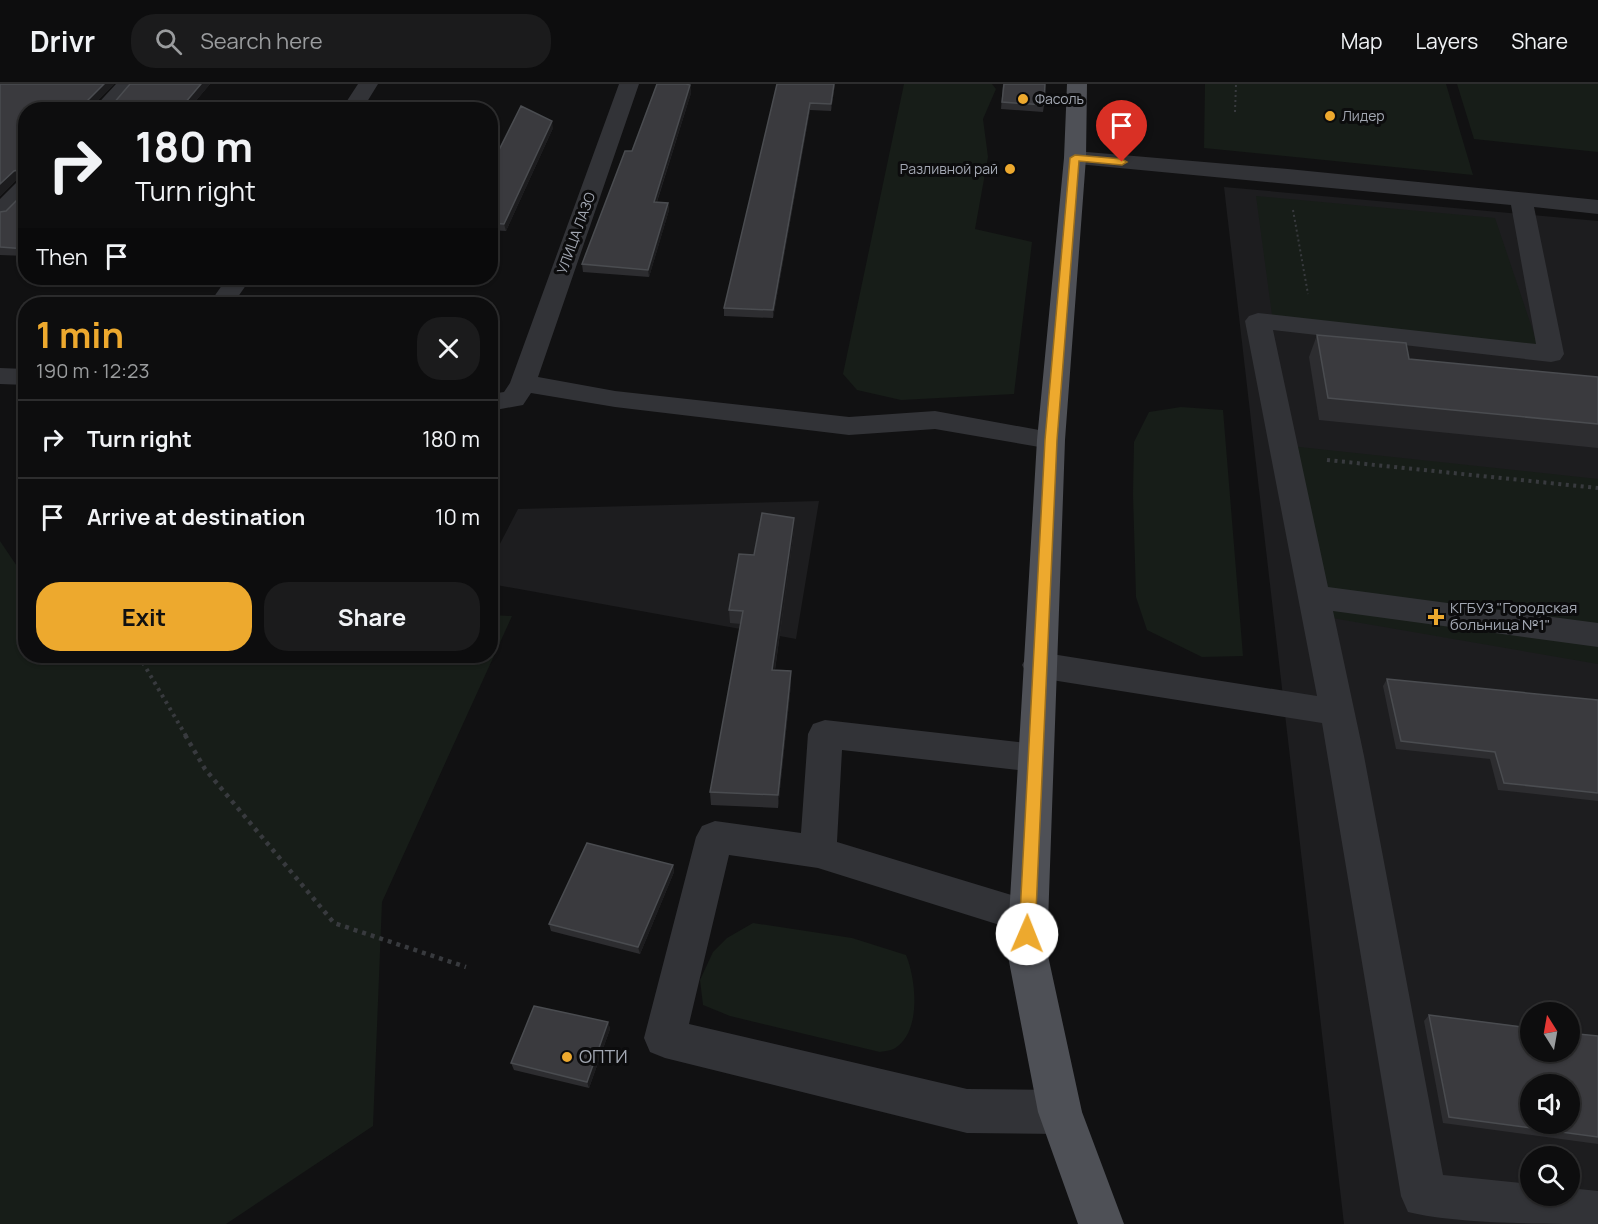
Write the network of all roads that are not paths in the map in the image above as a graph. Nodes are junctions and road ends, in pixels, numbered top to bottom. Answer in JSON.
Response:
{"nodes":[{"id":1,"x":127,"y":84,"type":"edge"},
{"id":2,"x":368,"y":84,"type":"edge"},
{"id":3,"x":629,"y":84,"type":"edge"},
{"id":4,"x":1077,"y":84,"type":"edge"},
{"id":5,"x":110,"y":102,"type":"edge"},
{"id":6,"x":356,"y":102,"type":"edge"},
{"id":7,"x":1075,"y":158,"type":"junction"},
{"id":8,"x":18,"y":194,"type":"edge"},
{"id":9,"x":1519,"y":198,"type":"junction"},
{"id":10,"x":1598,"y":207,"type":"edge"},
{"id":11,"x":0,"y":212,"type":"edge"},
{"id":12,"x":0,"y":376,"type":"edge"},
{"id":13,"x":18,"y":376,"type":"edge"},
{"id":14,"x":509,"y":395,"type":"edge"},
{"id":15,"x":498,"y":423,"type":"edge"},
{"id":16,"x":1051,"y":440,"type":"junction"},
{"id":17,"x":1313,"y":597,"type":"junction"},
{"id":18,"x":1598,"y":635,"type":"edge"},
{"id":19,"x":1039,"y":665,"type":"junction"},
{"id":20,"x":1336,"y":712,"type":"junction"},
{"id":21,"x":1035,"y":758,"type":"junction"},
{"id":22,"x":818,"y":852,"type":"junction"},
{"id":23,"x":1028,"y":917,"type":"junction"},
{"id":24,"x":1060,"y":1112,"type":"junction"},
{"id":25,"x":1598,"y":1214,"type":"edge"},
{"id":26,"x":1101,"y":1224,"type":"edge"}],
"edges":[{"from":1,"to":5,"type":"street"},
{"from":2,"to":6,"type":"street"},
{"from":3,"to":14,"type":"street","name":"УЛИЦА ЛАЗО"},
{"from":4,"to":7,"type":"main road"},
{"from":7,"to":9,"type":"street"},
{"from":7,"to":16,"type":"main road"},
{"from":8,"to":11,"type":"street"},
{"from":9,"to":10,"type":"street"},
{"from":9,"to":17,"type":"street"},
{"from":12,"to":13,"type":"street"},
{"from":14,"to":15,"type":"street","name":"УЛИЦА ЛАЗО"},
{"from":14,"to":16,"type":"street"},
{"from":16,"to":19,"type":"main road"},
{"from":17,"to":18,"type":"street"},
{"from":17,"to":20,"type":"street"},
{"from":19,"to":20,"type":"street"},
{"from":19,"to":21,"type":"main road"},
{"from":20,"to":25,"type":"street"},
{"from":21,"to":22,"type":"street"},
{"from":21,"to":23,"type":"main road"},
{"from":22,"to":23,"type":"street"},
{"from":22,"to":24,"type":"street"},
{"from":23,"to":24,"type":"main road"},
{"from":24,"to":26,"type":"main road"}]}
